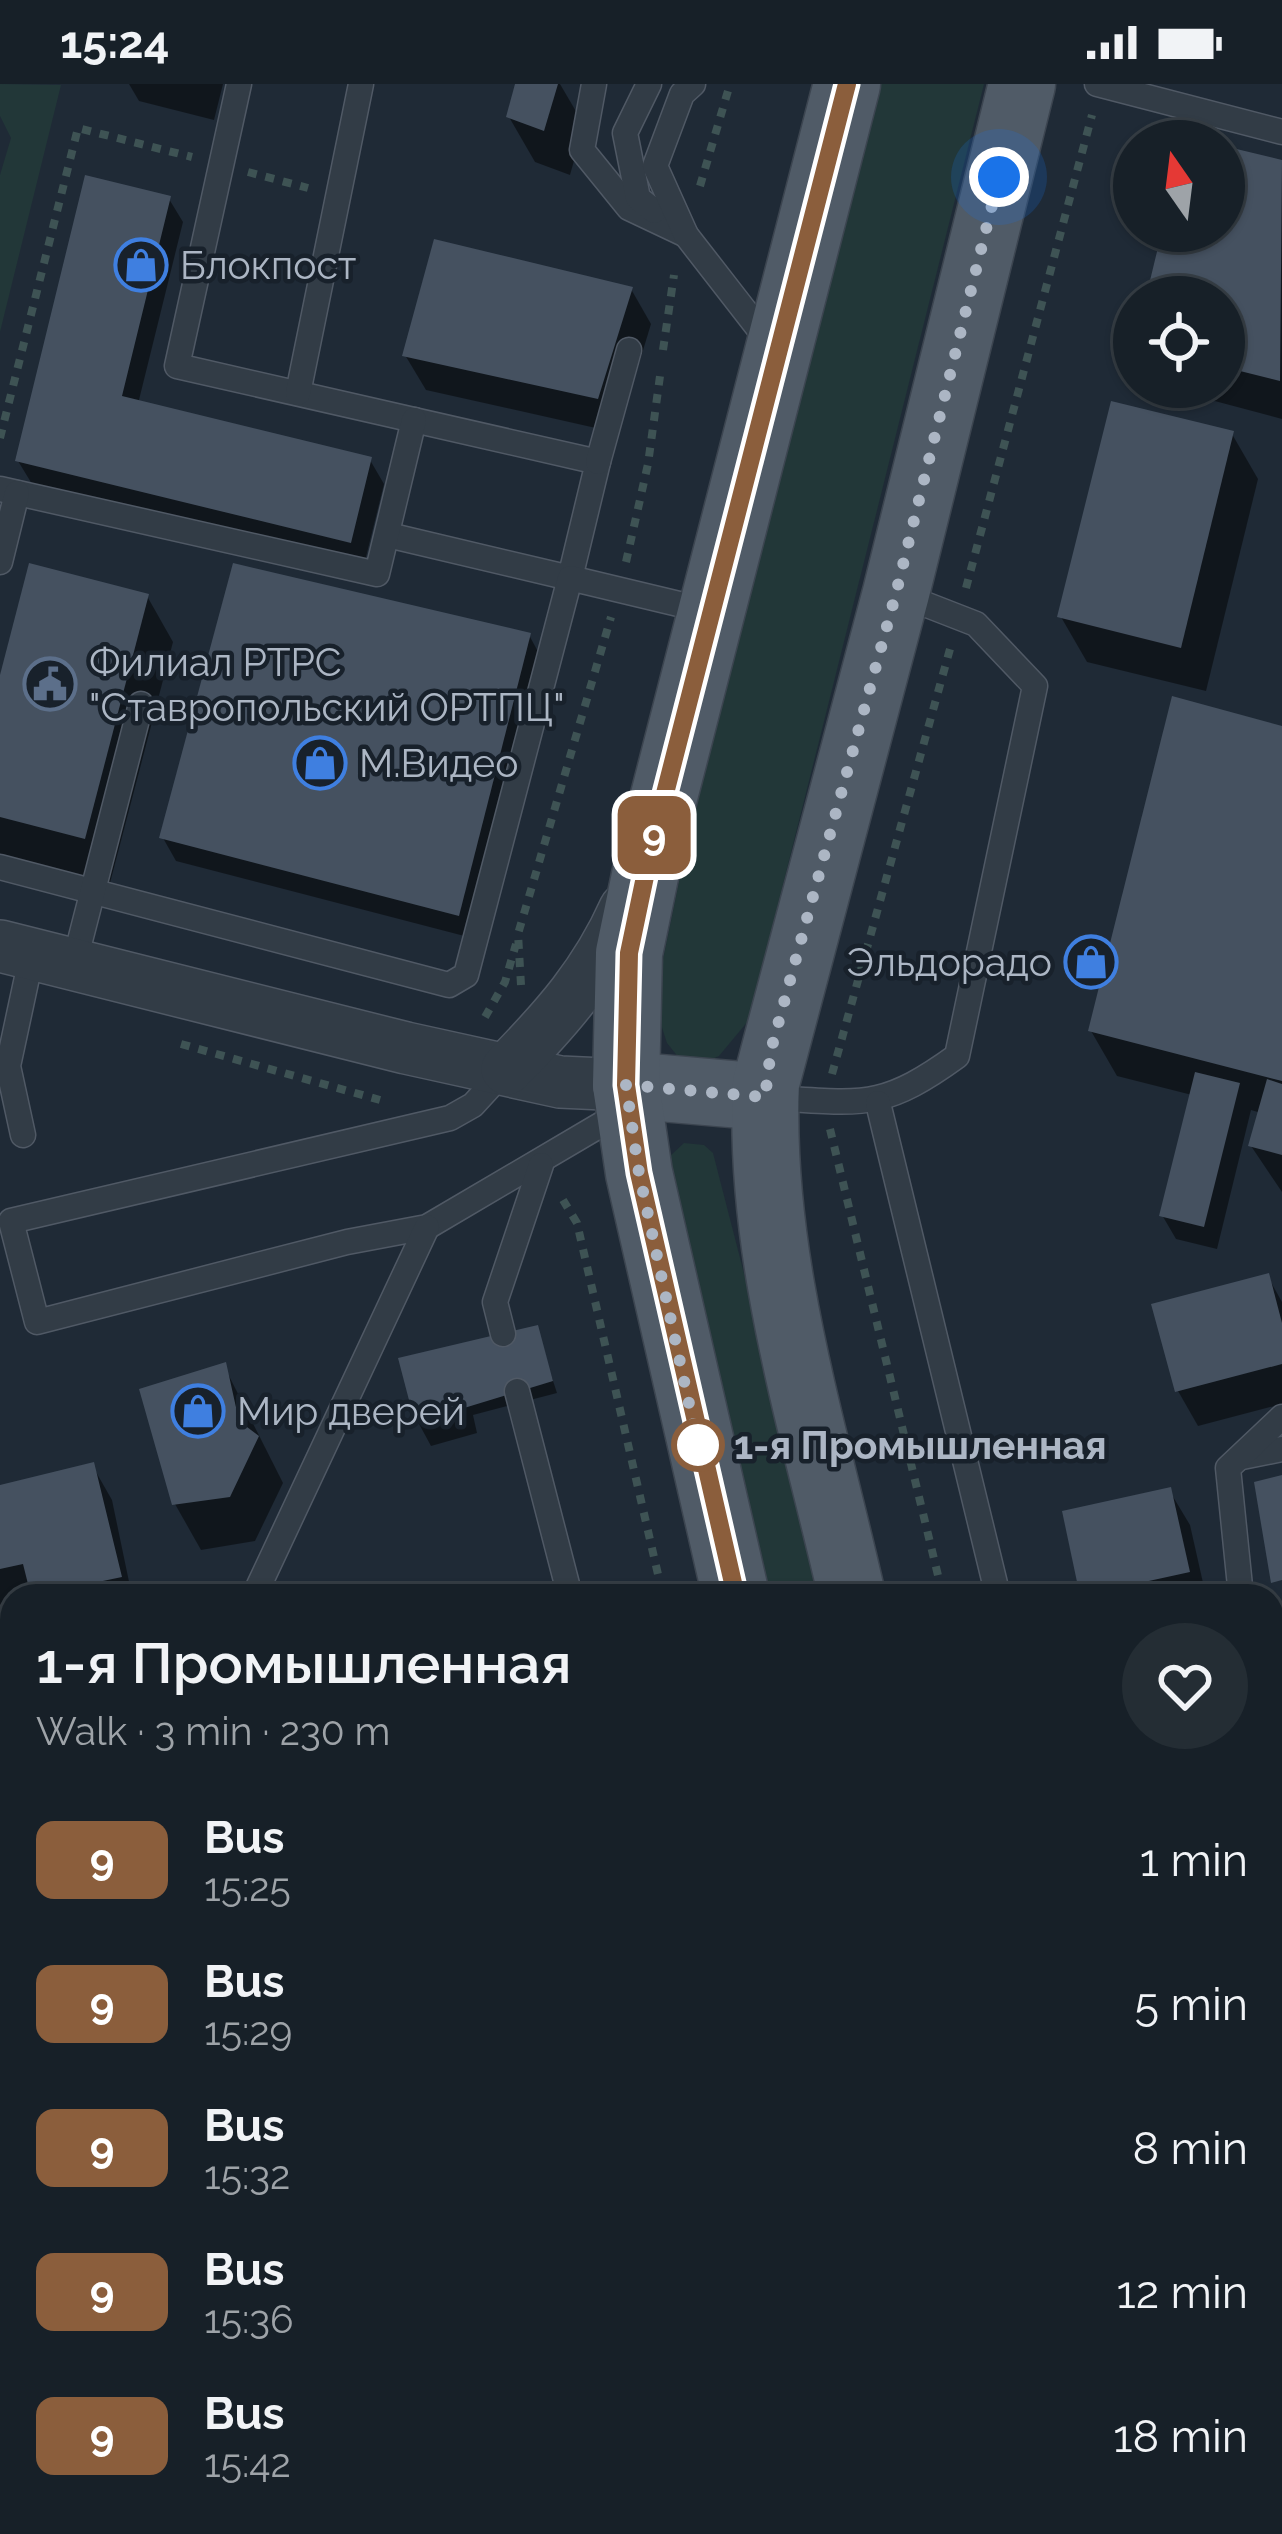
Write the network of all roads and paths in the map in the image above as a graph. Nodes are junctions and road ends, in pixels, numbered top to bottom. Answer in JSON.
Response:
{"nodes":[{"id":1,"x":239,"y":84,"type":"edge"},
{"id":2,"x":362,"y":84,"type":"edge"},
{"id":3,"x":594,"y":84,"type":"edge"},
{"id":4,"x":649,"y":84,"type":"edge"},
{"id":5,"x":693,"y":84,"type":"edge"},
{"id":6,"x":730,"y":84,"type":"edge"},
{"id":7,"x":847,"y":84,"type":"edge"},
{"id":8,"x":1022,"y":84,"type":"edge"},
{"id":9,"x":1097,"y":84,"type":"edge"},
{"id":10,"x":1180,"y":84,"type":"edge"},
{"id":11,"x":1158,"y":99,"type":"junction"},
{"id":12,"x":1282,"y":132,"type":"edge"},
{"id":13,"x":221,"y":165,"type":"junction"},
{"id":14,"x":339,"y":196,"type":"junction"},
{"id":15,"x":686,"y":235,"type":"junction"},
{"id":16,"x":629,"y":350,"type":"dead end"},
{"id":17,"x":778,"y":354,"type":"junction"},
{"id":18,"x":298,"y":393,"type":"junction"},
{"id":19,"x":414,"y":420,"type":"junction"},
{"id":20,"x":0,"y":438,"type":"edge"},
{"id":21,"x":598,"y":462,"type":"junction"},
{"id":22,"x":8,"y":491,"type":"edge"},
{"id":23,"x":388,"y":535,"type":"junction"},
{"id":24,"x":0,"y":562,"type":"edge"},
{"id":25,"x":570,"y":578,"type":"junction"},
{"id":26,"x":619,"y":591,"type":"junction"},
{"id":27,"x":896,"y":593,"type":"junction"},
{"id":28,"x":711,"y":612,"type":"junction"},
{"id":29,"x":141,"y":704,"type":"dead end"},
{"id":30,"x":651,"y":848,"type":"junction"},
{"id":31,"x":0,"y":867,"type":"edge"},
{"id":32,"x":93,"y":893,"type":"junction"},
{"id":33,"x":36,"y":955,"type":"edge"},
{"id":34,"x":158,"y":1036,"type":"dead end"},
{"id":35,"x":512,"y":1050,"type":"junction"},
{"id":36,"x":795,"y":1099,"type":"junction"},
{"id":37,"x":878,"y":1103,"type":"junction"},
{"id":38,"x":450,"y":1118,"type":"junction"},
{"id":39,"x":622,"y":1127,"type":"junction"},
{"id":40,"x":23,"y":1135,"type":"dead end"},
{"id":41,"x":541,"y":1165,"type":"junction"},
{"id":42,"x":428,"y":1228,"type":"junction"},
{"id":43,"x":502,"y":1334,"type":"dead end"},
{"id":44,"x":517,"y":1391,"type":"dead end"},
{"id":45,"x":1282,"y":1417,"type":"edge"},
{"id":46,"x":1282,"y":1449,"type":"edge"},
{"id":47,"x":1240,"y":1457,"type":"junction"},
{"id":48,"x":260,"y":1584,"type":"edge"},
{"id":49,"x":567,"y":1584,"type":"edge"},
{"id":50,"x":660,"y":1584,"type":"edge"},
{"id":51,"x":733,"y":1584,"type":"edge"},
{"id":52,"x":849,"y":1584,"type":"edge"},
{"id":53,"x":939,"y":1584,"type":"edge"},
{"id":54,"x":995,"y":1584,"type":"edge"},
{"id":55,"x":1240,"y":1584,"type":"edge"}],
"edges":[{"from":1,"to":13,"type":"lane"},
{"from":2,"to":14,"type":"lane"},
{"from":3,"to":15,"type":"lane"},
{"from":4,"to":15,"type":"lane"},
{"from":5,"to":15,"type":"lane"},
{"from":6,"to":15,"type":"path"},
{"from":7,"to":17,"type":"main road"},
{"from":8,"to":27,"type":"main road"},
{"from":9,"to":11,"type":"lane"},
{"from":10,"to":11,"type":"lane"},
{"from":11,"to":12,"type":"lane"},
{"from":13,"to":14,"type":"path"},
{"from":13,"to":18,"type":"lane"},
{"from":13,"to":20,"type":"path"},
{"from":14,"to":18,"type":"lane"},
{"from":15,"to":17,"type":"lane"},
{"from":15,"to":26,"type":"path"},
{"from":16,"to":21,"type":"lane"},
{"from":17,"to":28,"type":"main road"},
{"from":18,"to":19,"type":"lane"},
{"from":19,"to":21,"type":"lane"},
{"from":19,"to":23,"type":"lane"},
{"from":21,"to":25,"type":"lane"},
{"from":22,"to":23,"type":"lane"},
{"from":22,"to":24,"type":"lane"},
{"from":23,"to":25,"type":"lane"},
{"from":25,"to":26,"type":"lane"},
{"from":25,"to":32,"type":"lane"},
{"from":26,"to":28,"type":"lane"},
{"from":26,"to":35,"type":"path"},
{"from":27,"to":36,"type":"main road"},
{"from":27,"to":37,"type":"lane"},
{"from":28,"to":30,"type":"main road"},
{"from":29,"to":32,"type":"lane"},
{"from":30,"to":35,"type":"street"},
{"from":30,"to":39,"type":"main road"},
{"from":31,"to":32,"type":"lane"},
{"from":32,"to":33,"type":"lane"},
{"from":33,"to":35,"type":"street"},
{"from":33,"to":40,"type":"lane"},
{"from":34,"to":38,"type":"path"},
{"from":35,"to":38,"type":"lane"},
{"from":35,"to":39,"type":"street"},
{"from":36,"to":37,"type":"lane"},
{"from":36,"to":39,"type":"main road"},
{"from":36,"to":52,"type":"main road"},
{"from":36,"to":53,"type":"path"},
{"from":37,"to":54,"type":"lane"},
{"from":38,"to":42,"type":"lane"},
{"from":39,"to":41,"type":"lane"},
{"from":39,"to":51,"type":"main road"},
{"from":41,"to":42,"type":"lane"},
{"from":41,"to":43,"type":"lane"},
{"from":41,"to":50,"type":"path"},
{"from":42,"to":48,"type":"lane"},
{"from":44,"to":49,"type":"lane"},
{"from":45,"to":47,"type":"lane"},
{"from":46,"to":47,"type":"lane"},
{"from":47,"to":55,"type":"lane"}]}
